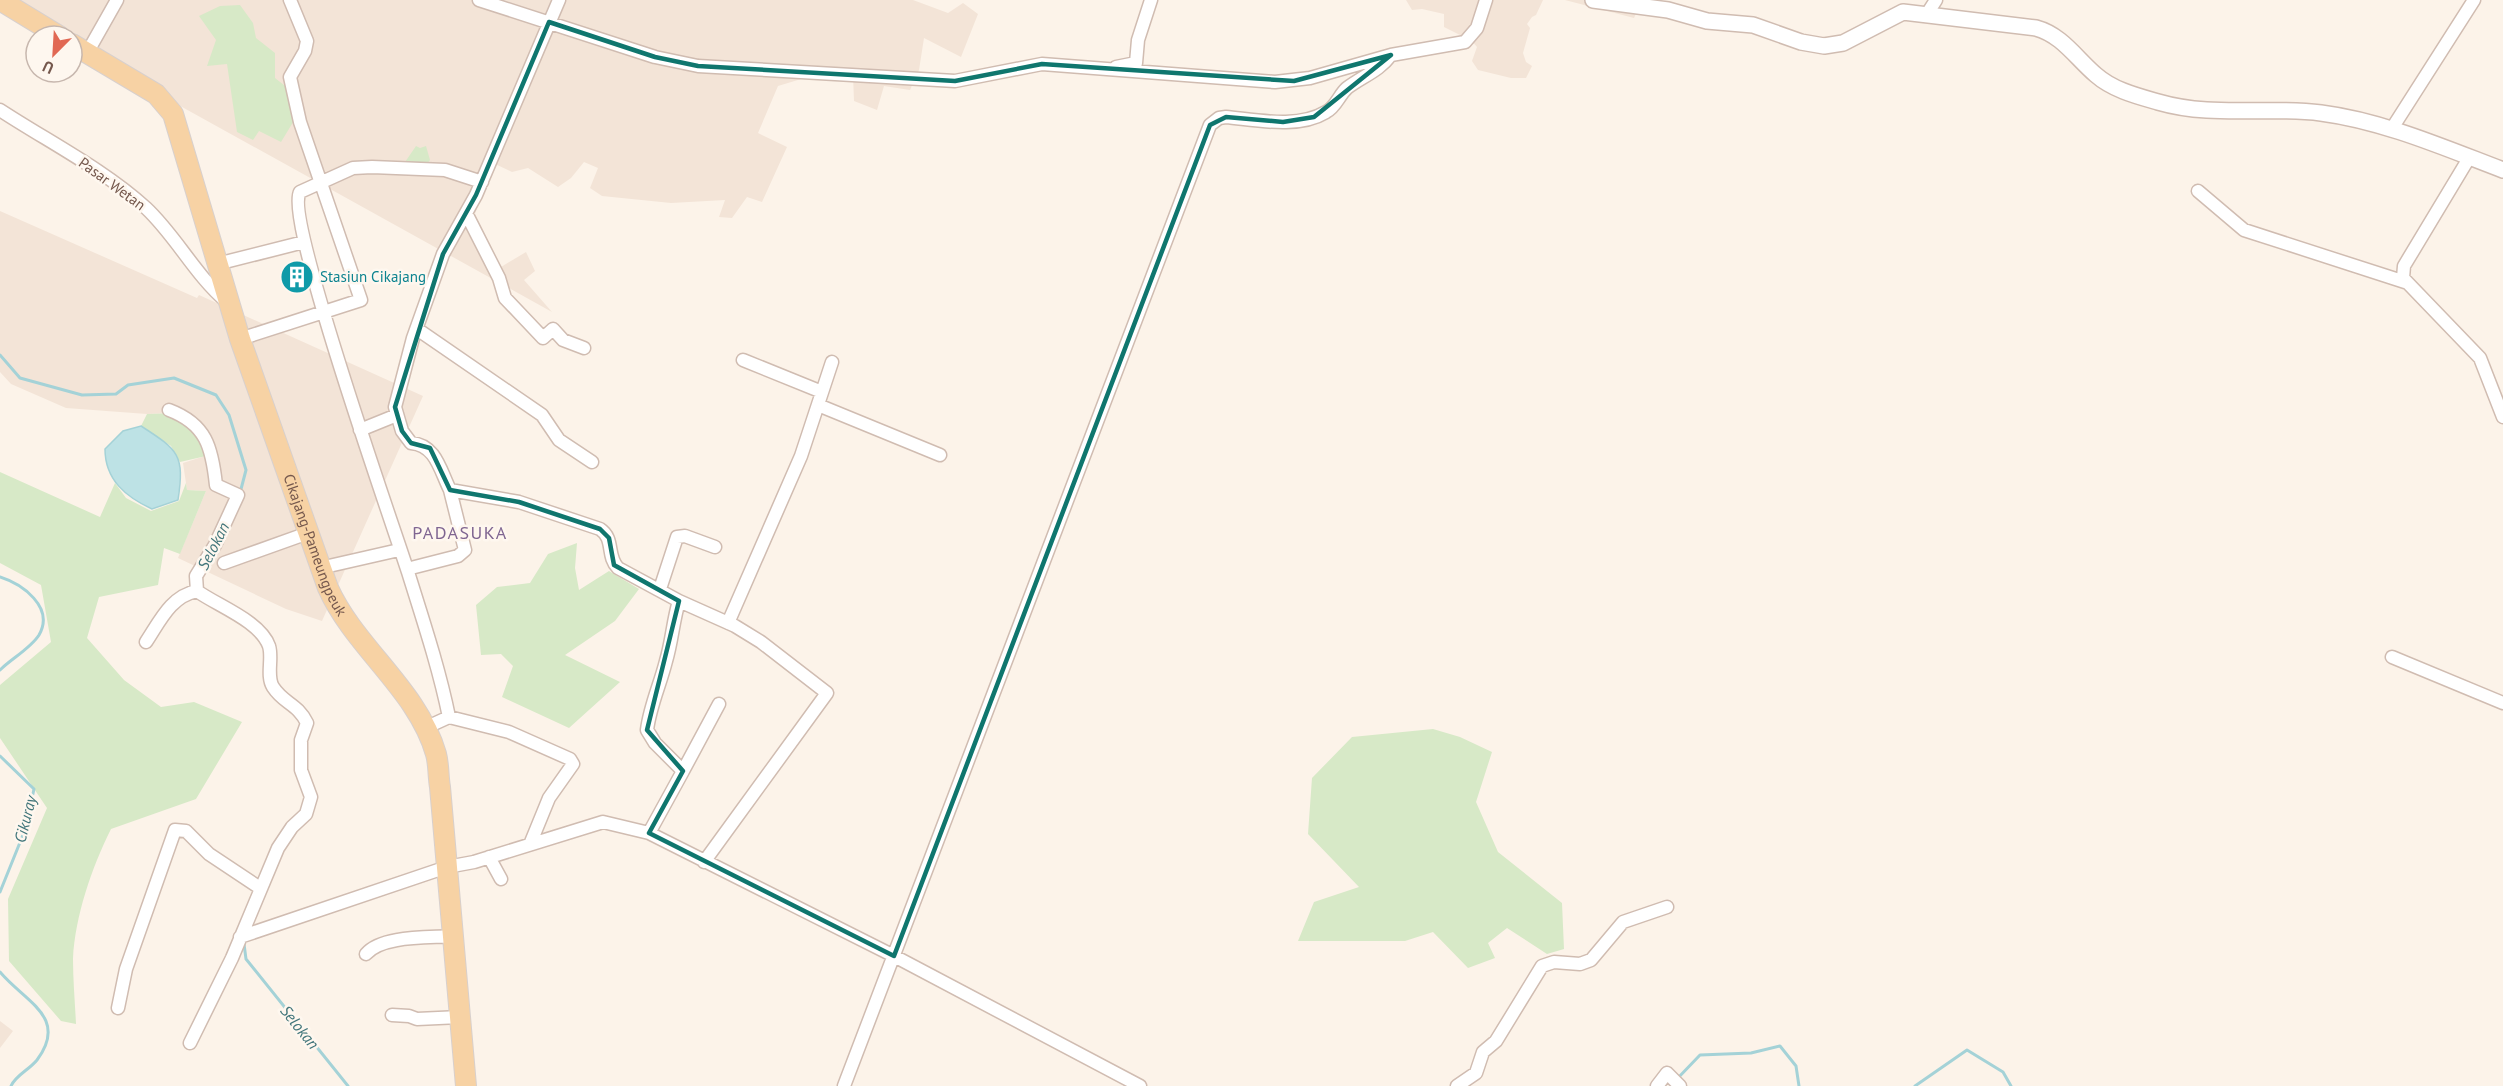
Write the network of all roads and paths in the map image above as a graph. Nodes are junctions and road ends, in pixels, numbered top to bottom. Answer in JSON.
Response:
{"nodes":[{"id":1,"x":0,"y":0,"type":"edge"},
{"id":2,"x":117,"y":0,"type":"edge"},
{"id":3,"x":290,"y":0,"type":"edge"},
{"id":4,"x":479,"y":0,"type":"edge"},
{"id":5,"x":559,"y":0,"type":"edge"},
{"id":6,"x":1151,"y":0,"type":"edge"},
{"id":7,"x":1486,"y":0,"type":"edge"},
{"id":8,"x":1593,"y":0,"type":"edge"},
{"id":9,"x":1936,"y":0,"type":"edge"},
{"id":10,"x":2474,"y":0,"type":"edge"},
{"id":11,"x":1927,"y":14,"type":"junction"},
{"id":12,"x":549,"y":22,"type":"junction"},
{"id":13,"x":39,"y":24,"type":"edge"},
{"id":14,"x":84,"y":42,"type":"edge"},
{"id":15,"x":84,"y":51,"type":"edge"},
{"id":16,"x":1391,"y":55,"type":"junction"},
{"id":17,"x":1106,"y":69,"type":"junction"},
{"id":18,"x":0,"y":110,"type":"edge"},
{"id":19,"x":2391,"y":130,"type":"junction"},
{"id":20,"x":2469,"y":158,"type":"junction"},
{"id":21,"x":2503,"y":170,"type":"edge"},
{"id":22,"x":322,"y":182,"type":"junction"},
{"id":23,"x":482,"y":182,"type":"junction"},
{"id":24,"x":2198,"y":191,"type":"dead end"},
{"id":25,"x":466,"y":213,"type":"junction"},
{"id":26,"x":304,"y":242,"type":"junction"},
{"id":27,"x":217,"y":264,"type":"junction"},
{"id":28,"x":2404,"y":282,"type":"junction"},
{"id":29,"x":230,"y":304,"type":"junction"},
{"id":30,"x":325,"y":312,"type":"junction"},
{"id":31,"x":417,"y":330,"type":"junction"},
{"id":32,"x":240,"y":339,"type":"junction"},
{"id":33,"x":584,"y":348,"type":"dead end"},
{"id":34,"x":742,"y":360,"type":"dead end"},
{"id":35,"x":832,"y":362,"type":"dead end"},
{"id":36,"x":822,"y":392,"type":"junction"},
{"id":37,"x":818,"y":405,"type":"junction"},
{"id":38,"x":169,"y":410,"type":"dead end"},
{"id":39,"x":398,"y":415,"type":"junction"},
{"id":40,"x":2503,"y":417,"type":"edge"},
{"id":41,"x":360,"y":430,"type":"junction"},
{"id":42,"x":940,"y":455,"type":"dead end"},
{"id":43,"x":592,"y":462,"type":"dead end"},
{"id":44,"x":450,"y":490,"type":"junction"},
{"id":45,"x":308,"y":533,"type":"junction"},
{"id":46,"x":716,"y":547,"type":"dead end"},
{"id":47,"x":399,"y":550,"type":"junction"},
{"id":48,"x":224,"y":563,"type":"dead end"},
{"id":49,"x":320,"y":568,"type":"junction"},
{"id":50,"x":407,"y":568,"type":"junction"},
{"id":51,"x":660,"y":589,"type":"junction"},
{"id":52,"x":197,"y":591,"type":"junction"},
{"id":53,"x":679,"y":601,"type":"junction"},
{"id":54,"x":728,"y":623,"type":"junction"},
{"id":55,"x":146,"y":642,"type":"dead end"},
{"id":56,"x":2392,"y":657,"type":"dead end"},
{"id":57,"x":2503,"y":703,"type":"edge"},
{"id":58,"x":719,"y":704,"type":"dead end"},
{"id":59,"x":449,"y":717,"type":"junction"},
{"id":60,"x":425,"y":728,"type":"junction"},
{"id":61,"x":683,"y":771,"type":"junction"},
{"id":62,"x":650,"y":833,"type":"junction"},
{"id":63,"x":531,"y":842,"type":"junction"},
{"id":64,"x":489,"y":857,"type":"junction"},
{"id":65,"x":704,"y":862,"type":"junction"},
{"id":66,"x":447,"y":867,"type":"junction"},
{"id":67,"x":501,"y":879,"type":"dead end"},
{"id":68,"x":260,"y":888,"type":"junction"},
{"id":69,"x":1667,"y":907,"type":"dead end"},
{"id":70,"x":245,"y":936,"type":"junction"},
{"id":71,"x":453,"y":936,"type":"junction"},
{"id":72,"x":366,"y":954,"type":"dead end"},
{"id":73,"x":894,"y":956,"type":"junction"},
{"id":74,"x":118,"y":1008,"type":"dead end"},
{"id":75,"x":392,"y":1015,"type":"dead end"},
{"id":76,"x":460,"y":1017,"type":"junction"},
{"id":77,"x":190,"y":1043,"type":"dead end"},
{"id":78,"x":1677,"y":1082,"type":"edge"},
{"id":79,"x":466,"y":1086,"type":"edge"},
{"id":80,"x":844,"y":1086,"type":"edge"},
{"id":81,"x":1140,"y":1086,"type":"edge"},
{"id":82,"x":1457,"y":1086,"type":"edge"},
{"id":83,"x":1657,"y":1086,"type":"edge"}],
"edges":[{"from":1,"to":13,"type":"main road"},
{"from":2,"to":14,"type":"street"},
{"from":3,"to":22,"type":"street"},
{"from":4,"to":12,"type":"street"},
{"from":5,"to":12,"type":"street"},
{"from":6,"to":17,"type":"street"},
{"from":7,"to":16,"type":"street"},
{"from":8,"to":11,"type":"street"},
{"from":9,"to":11,"type":"street"},
{"from":10,"to":19,"type":"street"},
{"from":11,"to":19,"type":"street"},
{"from":12,"to":17,"type":"street"},
{"from":12,"to":23,"type":"street"},
{"from":15,"to":27,"type":"main road","name":"Cikajang-Pameungpeuk"},
{"from":16,"to":17,"type":"street"},
{"from":16,"to":73,"type":"street"},
{"from":18,"to":29,"type":"street","name":"Pasar Wetan"},
{"from":19,"to":20,"type":"street"},
{"from":20,"to":21,"type":"street"},
{"from":20,"to":28,"type":"street"},
{"from":22,"to":23,"type":"street"},
{"from":22,"to":26,"type":"street"},
{"from":22,"to":30,"type":"street"},
{"from":23,"to":25,"type":"street"},
{"from":24,"to":28,"type":"street"},
{"from":25,"to":31,"type":"street"},
{"from":25,"to":33,"type":"street"},
{"from":26,"to":27,"type":"street"},
{"from":26,"to":30,"type":"street"},
{"from":27,"to":29,"type":"main road","name":"Cikajang-Pameungpeuk"},
{"from":28,"to":40,"type":"street"},
{"from":29,"to":32,"type":"main road","name":"Cikajang-Pameungpeuk"},
{"from":30,"to":32,"type":"street"},
{"from":30,"to":41,"type":"street"},
{"from":31,"to":39,"type":"street"},
{"from":31,"to":43,"type":"street"},
{"from":32,"to":45,"type":"main road","name":"Cikajang-Pameungpeuk"},
{"from":34,"to":36,"type":"street"},
{"from":35,"to":36,"type":"street"},
{"from":36,"to":37,"type":"street"},
{"from":37,"to":42,"type":"street"},
{"from":37,"to":54,"type":"street"},
{"from":38,"to":52,"type":"street"},
{"from":39,"to":41,"type":"street"},
{"from":39,"to":44,"type":"street"},
{"from":41,"to":47,"type":"street"},
{"from":44,"to":50,"type":"street"},
{"from":44,"to":51,"type":"street"},
{"from":45,"to":48,"type":"street"},
{"from":45,"to":49,"type":"main road","name":"Cikajang-Pameungpeuk"},
{"from":46,"to":51,"type":"street"},
{"from":47,"to":49,"type":"street"},
{"from":47,"to":50,"type":"street"},
{"from":49,"to":60,"type":"main road","name":"Cikajang-Pameungpeuk"},
{"from":50,"to":59,"type":"street"},
{"from":51,"to":53,"type":"street"},
{"from":52,"to":55,"type":"street"},
{"from":52,"to":68,"type":"street"},
{"from":53,"to":54,"type":"street"},
{"from":53,"to":61,"type":"street"},
{"from":54,"to":65,"type":"street"},
{"from":56,"to":57,"type":"street"},
{"from":58,"to":61,"type":"street"},
{"from":59,"to":60,"type":"street"},
{"from":59,"to":63,"type":"street"},
{"from":60,"to":66,"type":"main road","name":"Cikajang-Pameungpeuk"},
{"from":61,"to":62,"type":"street"},
{"from":62,"to":63,"type":"street"},
{"from":62,"to":65,"type":"street"},
{"from":63,"to":64,"type":"street"},
{"from":64,"to":66,"type":"street"},
{"from":64,"to":67,"type":"street"},
{"from":65,"to":73,"type":"street"},
{"from":66,"to":70,"type":"street"},
{"from":66,"to":71,"type":"main road","name":"Cikajang-Pameungpeuk"},
{"from":68,"to":70,"type":"street"},
{"from":68,"to":74,"type":"street"},
{"from":69,"to":82,"type":"street"},
{"from":70,"to":77,"type":"street"},
{"from":71,"to":72,"type":"street"},
{"from":71,"to":76,"type":"main road","name":"Cikajang-Pameungpeuk"},
{"from":73,"to":80,"type":"street"},
{"from":73,"to":81,"type":"street"},
{"from":75,"to":76,"type":"street"},
{"from":76,"to":79,"type":"main road","name":"Cikajang-Pameungpeuk"},
{"from":78,"to":83,"type":"street"}]}
